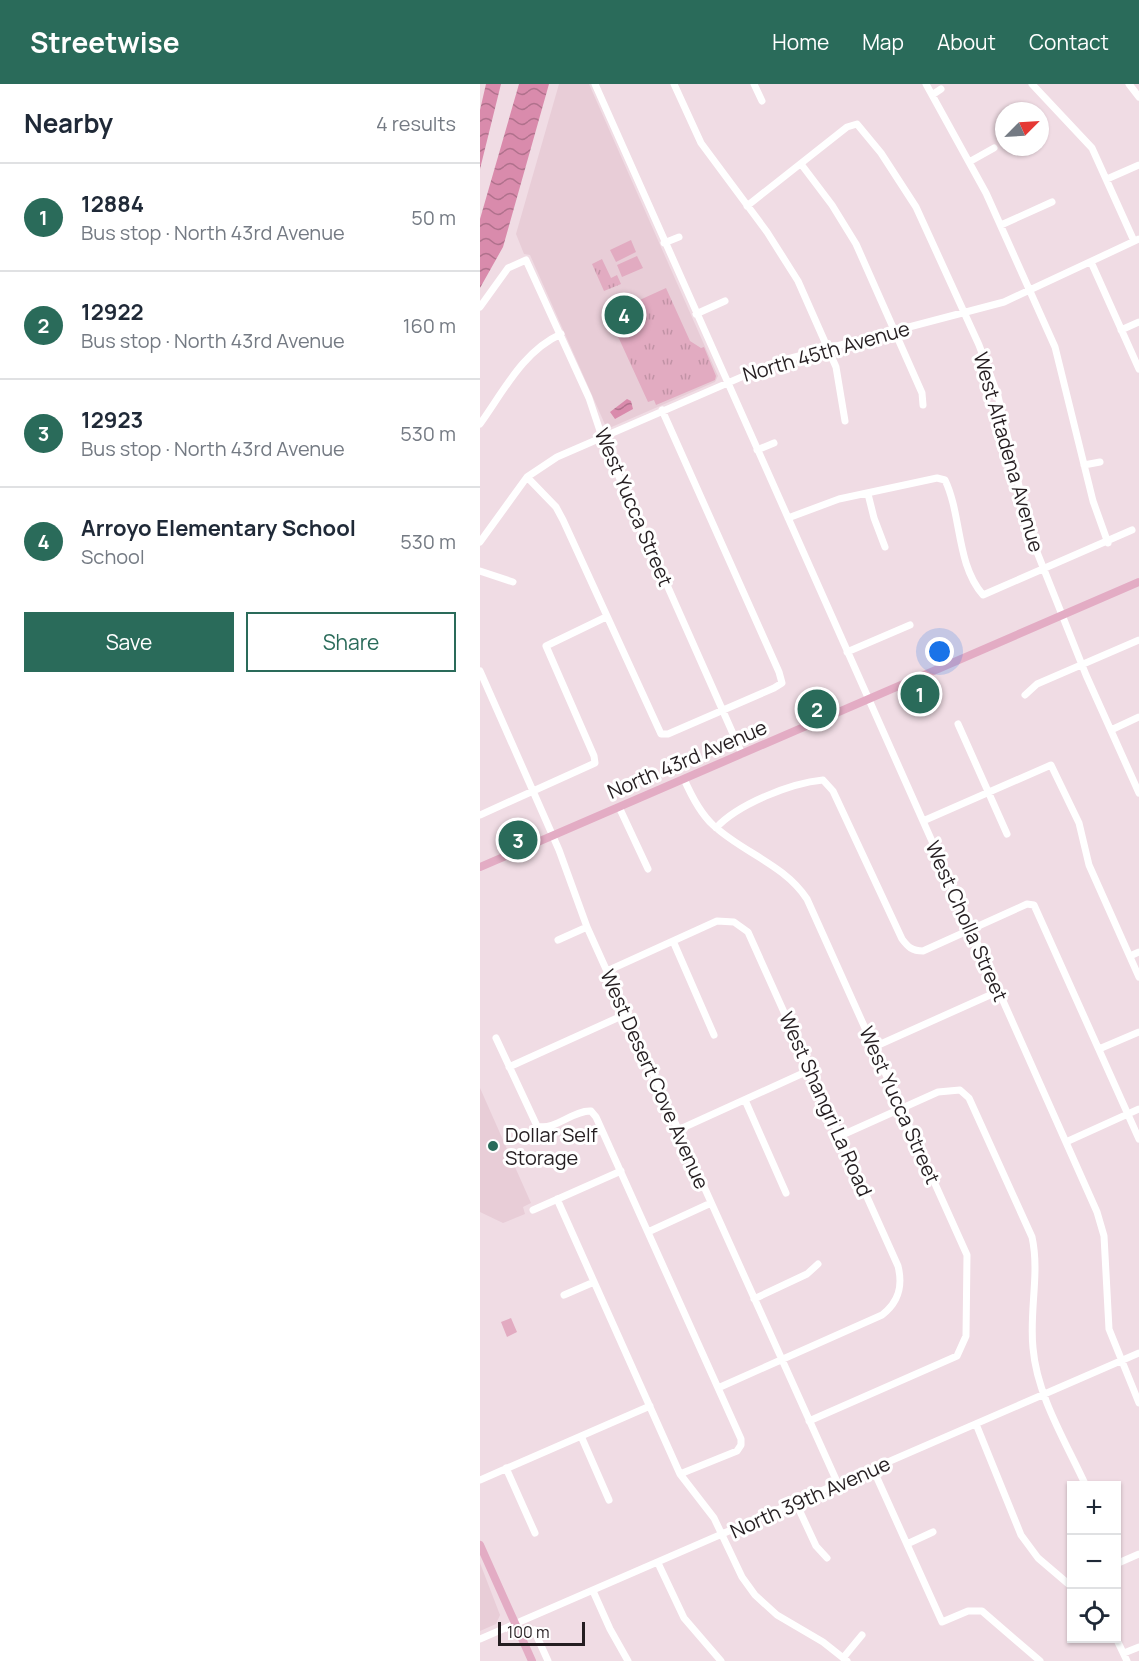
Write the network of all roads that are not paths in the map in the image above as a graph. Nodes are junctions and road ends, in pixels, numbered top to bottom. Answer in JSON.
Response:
{"nodes":[{"id":1,"x":594,"y":84,"type":"edge"},
{"id":2,"x":674,"y":84,"type":"edge"},
{"id":3,"x":754,"y":84,"type":"edge"},
{"id":4,"x":926,"y":84,"type":"edge"},
{"id":5,"x":1032,"y":84,"type":"edge"},
{"id":6,"x":1129,"y":84,"type":"edge"},
{"id":7,"x":941,"y":89,"type":"dead end"},
{"id":8,"x":932,"y":95,"type":"junction"},
{"id":9,"x":1139,"y":96,"type":"edge"},
{"id":10,"x":762,"y":101,"type":"dead end"},
{"id":11,"x":994,"y":148,"type":"dead end"},
{"id":12,"x":969,"y":162,"type":"junction"},
{"id":13,"x":801,"y":164,"type":"junction"},
{"id":14,"x":1139,"y":165,"type":"edge"},
{"id":15,"x":1107,"y":179,"type":"junction"},
{"id":16,"x":1052,"y":202,"type":"dead end"},
{"id":17,"x":747,"y":206,"type":"junction"},
{"id":18,"x":1001,"y":225,"type":"junction"},
{"id":19,"x":679,"y":237,"type":"dead end"},
{"id":20,"x":1136,"y":240,"type":"edge"},
{"id":21,"x":664,"y":243,"type":"junction"},
{"id":22,"x":1091,"y":262,"type":"junction"},
{"id":23,"x":1030,"y":292,"type":"junction"},
{"id":24,"x":725,"y":301,"type":"dead end"},
{"id":25,"x":480,"y":307,"type":"edge"},
{"id":26,"x":964,"y":313,"type":"junction"},
{"id":27,"x":696,"y":314,"type":"junction"},
{"id":28,"x":1139,"y":322,"type":"edge"},
{"id":29,"x":896,"y":330,"type":"junction"},
{"id":30,"x":1121,"y":330,"type":"junction"},
{"id":31,"x":561,"y":334,"type":"junction"},
{"id":32,"x":828,"y":347,"type":"junction"},
{"id":33,"x":1139,"y":369,"type":"edge"},
{"id":34,"x":726,"y":381,"type":"junction"},
{"id":35,"x":503,"y":392,"type":"junction"},
{"id":36,"x":511,"y":398,"type":"dead end"},
{"id":37,"x":922,"y":405,"type":"dead end"},
{"id":38,"x":662,"y":410,"type":"junction"},
{"id":39,"x":845,"y":421,"type":"dead end"},
{"id":40,"x":480,"y":424,"type":"edge"},
{"id":41,"x":602,"y":437,"type":"junction"},
{"id":42,"x":774,"y":443,"type":"dead end"},
{"id":43,"x":757,"y":450,"type":"junction"},
{"id":44,"x":1100,"y":462,"type":"dead end"},
{"id":45,"x":1084,"y":465,"type":"junction"},
{"id":46,"x":527,"y":477,"type":"junction"},
{"id":47,"x":868,"y":494,"type":"junction"},
{"id":48,"x":788,"y":518,"type":"junction"},
{"id":49,"x":1132,"y":530,"type":"dead end"},
{"id":50,"x":480,"y":542,"type":"edge"},
{"id":51,"x":1108,"y":543,"type":"junction"},
{"id":52,"x":885,"y":547,"type":"dead end"},
{"id":53,"x":1044,"y":570,"type":"junction"},
{"id":54,"x":480,"y":571,"type":"edge"},
{"id":55,"x":513,"y":582,"type":"dead end"},
{"id":56,"x":1139,"y":582,"type":"edge"},
{"id":57,"x":1063,"y":615,"type":"junction"},
{"id":58,"x":606,"y":617,"type":"junction"},
{"id":59,"x":910,"y":625,"type":"dead end"},
{"id":60,"x":1139,"y":640,"type":"edge"},
{"id":61,"x":847,"y":652,"type":"junction"},
{"id":62,"x":1082,"y":665,"type":"junction"},
{"id":63,"x":480,"y":671,"type":"edge"},
{"id":64,"x":1025,"y":695,"type":"dead end"},
{"id":65,"x":868,"y":699,"type":"junction"},
{"id":66,"x":722,"y":710,"type":"junction"},
{"id":67,"x":1139,"y":717,"type":"edge"},
{"id":68,"x":957,"y":724,"type":"dead end"},
{"id":69,"x":1111,"y":730,"type":"junction"},
{"id":70,"x":742,"y":754,"type":"junction"},
{"id":71,"x":684,"y":779,"type":"junction"},
{"id":72,"x":534,"y":791,"type":"junction"},
{"id":73,"x":988,"y":792,"type":"junction"},
{"id":74,"x":1139,"y":793,"type":"edge"},
{"id":75,"x":619,"y":807,"type":"junction"},
{"id":76,"x":480,"y":815,"type":"edge"},
{"id":77,"x":923,"y":821,"type":"junction"},
{"id":78,"x":716,"y":828,"type":"junction"},
{"id":79,"x":1007,"y":834,"type":"dead end"},
{"id":80,"x":553,"y":836,"type":"junction"},
{"id":81,"x":791,"y":865,"type":"dead end"},
{"id":82,"x":480,"y":867,"type":"edge"},
{"id":83,"x":648,"y":869,"type":"dead end"},
{"id":84,"x":784,"y":873,"type":"junction"},
{"id":85,"x":587,"y":927,"type":"junction"},
{"id":86,"x":971,"y":929,"type":"junction"},
{"id":87,"x":558,"y":940,"type":"dead end"},
{"id":88,"x":673,"y":941,"type":"junction"},
{"id":89,"x":1139,"y":952,"type":"edge"},
{"id":90,"x":1130,"y":956,"type":"junction"},
{"id":91,"x":607,"y":971,"type":"junction"},
{"id":92,"x":1139,"y":977,"type":"edge"},
{"id":93,"x":999,"y":991,"type":"junction"},
{"id":94,"x":626,"y":1014,"type":"junction"},
{"id":95,"x":1139,"y":1032,"type":"edge"},
{"id":96,"x":714,"y":1035,"type":"dead end"},
{"id":97,"x":496,"y":1038,"type":"dead end"},
{"id":98,"x":874,"y":1047,"type":"junction"},
{"id":99,"x":1099,"y":1049,"type":"junction"},
{"id":100,"x":509,"y":1067,"type":"junction"},
{"id":101,"x":810,"y":1070,"type":"junction"},
{"id":102,"x":745,"y":1100,"type":"junction"},
{"id":103,"x":902,"y":1108,"type":"junction"},
{"id":104,"x":1139,"y":1109,"type":"edge"},
{"id":105,"x":1128,"y":1114,"type":"junction"},
{"id":106,"x":678,"y":1130,"type":"junction"},
{"id":107,"x":840,"y":1136,"type":"junction"},
{"id":108,"x":1139,"y":1139,"type":"edge"},
{"id":109,"x":1066,"y":1142,"type":"junction"},
{"id":110,"x":621,"y":1171,"type":"junction"},
{"id":111,"x":786,"y":1193,"type":"dead end"},
{"id":112,"x":557,"y":1200,"type":"junction"},
{"id":113,"x":711,"y":1203,"type":"junction"},
{"id":114,"x":533,"y":1210,"type":"dead end"},
{"id":115,"x":648,"y":1232,"type":"junction"},
{"id":116,"x":818,"y":1264,"type":"dead end"},
{"id":117,"x":594,"y":1282,"type":"junction"},
{"id":118,"x":564,"y":1295,"type":"dead end"},
{"id":119,"x":754,"y":1299,"type":"junction"},
{"id":120,"x":1139,"y":1353,"type":"edge"},
{"id":121,"x":781,"y":1359,"type":"junction"},
{"id":122,"x":1120,"y":1362,"type":"junction"},
{"id":123,"x":717,"y":1388,"type":"junction"},
{"id":124,"x":1045,"y":1394,"type":"junction"},
{"id":125,"x":1139,"y":1403,"type":"edge"},
{"id":126,"x":650,"y":1406,"type":"junction"},
{"id":127,"x":809,"y":1421,"type":"junction"},
{"id":128,"x":976,"y":1424,"type":"junction"},
{"id":129,"x":581,"y":1436,"type":"junction"},
{"id":130,"x":506,"y":1468,"type":"junction"},
{"id":131,"x":873,"y":1469,"type":"junction"},
{"id":132,"x":680,"y":1474,"type":"junction"},
{"id":133,"x":480,"y":1480,"type":"edge"},
{"id":134,"x":1084,"y":1481,"type":"edge"},
{"id":135,"x":838,"y":1484,"type":"junction"},
{"id":136,"x":609,"y":1500,"type":"dead end"},
{"id":137,"x":796,"y":1503,"type":"junction"},
{"id":138,"x":933,"y":1532,"type":"dead end"},
{"id":139,"x":535,"y":1533,"type":"dead end"},
{"id":140,"x":723,"y":1534,"type":"junction"},
{"id":141,"x":907,"y":1544,"type":"junction"},
{"id":142,"x":480,"y":1545,"type":"edge"},
{"id":143,"x":1139,"y":1554,"type":"edge"},
{"id":144,"x":827,"y":1558,"type":"dead end"},
{"id":145,"x":1121,"y":1562,"type":"edge"},
{"id":146,"x":658,"y":1563,"type":"junction"},
{"id":147,"x":1067,"y":1583,"type":"edge"},
{"id":148,"x":593,"y":1591,"type":"junction"},
{"id":149,"x":515,"y":1623,"type":"junction"},
{"id":150,"x":534,"y":1630,"type":"dead end"},
{"id":151,"x":862,"y":1635,"type":"dead end"},
{"id":152,"x":480,"y":1639,"type":"edge"},
{"id":153,"x":1118,"y":1643,"type":"edge"},
{"id":154,"x":1139,"y":1647,"type":"edge"},
{"id":155,"x":1125,"y":1657,"type":"edge"},
{"id":156,"x":845,"y":1660,"type":"edge"},
{"id":157,"x":532,"y":1661,"type":"edge"},
{"id":158,"x":548,"y":1661,"type":"edge"},
{"id":159,"x":628,"y":1661,"type":"edge"},
{"id":160,"x":721,"y":1661,"type":"edge"},
{"id":161,"x":1040,"y":1661,"type":"edge"}],
"edges":[{"from":1,"to":21,"type":"street","name":"West Cholla Street"},
{"from":2,"to":17,"type":"street"},
{"from":3,"to":10,"type":"street"},
{"from":4,"to":8,"type":"street"},
{"from":5,"to":15,"type":"street"},
{"from":6,"to":9,"type":"street"},
{"from":7,"to":8,"type":"street"},
{"from":8,"to":12,"type":"street"},
{"from":11,"to":12,"type":"street"},
{"from":12,"to":18,"type":"street"},
{"from":13,"to":17,"type":"street"},
{"from":13,"to":26,"type":"street","name":"West Altadena Avenue"},
{"from":13,"to":29,"type":"street"},
{"from":14,"to":15,"type":"street"},
{"from":15,"to":20,"type":"street"},
{"from":16,"to":18,"type":"street"},
{"from":17,"to":32,"type":"street"},
{"from":18,"to":23,"type":"street"},
{"from":19,"to":21,"type":"street"},
{"from":20,"to":22,"type":"street","name":"North 45th Avenue"},
{"from":21,"to":27,"type":"street","name":"West Cholla Street"},
{"from":22,"to":23,"type":"street","name":"North 45th Avenue"},
{"from":22,"to":30,"type":"street"},
{"from":23,"to":26,"type":"street","name":"North 45th Avenue"},
{"from":23,"to":45,"type":"street"},
{"from":24,"to":27,"type":"street"},
{"from":25,"to":31,"type":"street","name":"West Yucca Street"},
{"from":26,"to":29,"type":"street","name":"North 45th Avenue"},
{"from":26,"to":53,"type":"street","name":"West Altadena Avenue"},
{"from":27,"to":34,"type":"street","name":"West Cholla Street"},
{"from":28,"to":30,"type":"street"},
{"from":29,"to":32,"type":"street","name":"North 45th Avenue"},
{"from":29,"to":37,"type":"street"},
{"from":30,"to":33,"type":"street"},
{"from":31,"to":35,"type":"street"},
{"from":31,"to":41,"type":"street","name":"West Yucca Street"},
{"from":32,"to":34,"type":"street","name":"North 45th Avenue"},
{"from":32,"to":39,"type":"street"},
{"from":34,"to":38,"type":"street","name":"North 45th Avenue"},
{"from":34,"to":43,"type":"street","name":"West Cholla Street"},
{"from":35,"to":36,"type":"street"},
{"from":35,"to":40,"type":"street"},
{"from":38,"to":41,"type":"street","name":"North 45th Avenue"},
{"from":38,"to":66,"type":"street"},
{"from":41,"to":46,"type":"street","name":"North 45th Avenue"},
{"from":41,"to":66,"type":"street","name":"West Yucca Street"},
{"from":42,"to":43,"type":"street"},
{"from":43,"to":48,"type":"street","name":"West Cholla Street"},
{"from":44,"to":45,"type":"street"},
{"from":45,"to":51,"type":"street"},
{"from":46,"to":50,"type":"street","name":"North 45th Avenue"},
{"from":46,"to":58,"type":"street"},
{"from":47,"to":48,"type":"street"},
{"from":47,"to":52,"type":"street"},
{"from":47,"to":53,"type":"street"},
{"from":48,"to":61,"type":"street","name":"West Cholla Street"},
{"from":49,"to":51,"type":"street"},
{"from":51,"to":53,"type":"street"},
{"from":53,"to":57,"type":"street","name":"West Altadena Avenue"},
{"from":54,"to":55,"type":"street"},
{"from":56,"to":57,"type":"main road","name":"North 43rd Avenue"},
{"from":57,"to":62,"type":"street","name":"West Altadena Avenue"},
{"from":57,"to":65,"type":"main road","name":"North 43rd Avenue"},
{"from":58,"to":66,"type":"street"},
{"from":58,"to":72,"type":"street"},
{"from":59,"to":61,"type":"street"},
{"from":60,"to":62,"type":"street"},
{"from":61,"to":65,"type":"street","name":"West Cholla Street"},
{"from":62,"to":64,"type":"street"},
{"from":62,"to":69,"type":"street","name":"West Altadena Avenue"},
{"from":63,"to":72,"type":"street","name":"West Desert Cove Avenue"},
{"from":65,"to":70,"type":"main road","name":"North 43rd Avenue"},
{"from":65,"to":77,"type":"street","name":"West Cholla Street"},
{"from":66,"to":70,"type":"street","name":"West Yucca Street"},
{"from":67,"to":69,"type":"street"},
{"from":68,"to":73,"type":"street"},
{"from":69,"to":74,"type":"street","name":"West Altadena Avenue"},
{"from":70,"to":71,"type":"main road","name":"North 43rd Avenue"},
{"from":71,"to":75,"type":"main road","name":"North 43rd Avenue"},
{"from":71,"to":78,"type":"street","name":"West Yucca Street"},
{"from":72,"to":76,"type":"street"},
{"from":72,"to":80,"type":"street","name":"West Desert Cove Avenue"},
{"from":73,"to":77,"type":"street"},
{"from":73,"to":79,"type":"street"},
{"from":73,"to":90,"type":"street"},
{"from":75,"to":80,"type":"main road","name":"North 43rd Avenue"},
{"from":75,"to":83,"type":"street"},
{"from":77,"to":86,"type":"street","name":"West Cholla Street"},
{"from":78,"to":84,"type":"street","name":"West Yucca Street"},
{"from":78,"to":86,"type":"street"},
{"from":80,"to":82,"type":"main road","name":"North 43rd Avenue"},
{"from":80,"to":85,"type":"street","name":"West Desert Cove Avenue"},
{"from":81,"to":84,"type":"street"},
{"from":84,"to":98,"type":"street","name":"West Yucca Street"},
{"from":85,"to":87,"type":"street"},
{"from":85,"to":91,"type":"street","name":"West Desert Cove Avenue"},
{"from":86,"to":93,"type":"street","name":"West Cholla Street"},
{"from":86,"to":99,"type":"street"},
{"from":88,"to":91,"type":"street"},
{"from":88,"to":96,"type":"street"},
{"from":88,"to":101,"type":"street","name":"West Shangri La Road"},
{"from":89,"to":90,"type":"street"},
{"from":90,"to":92,"type":"street"},
{"from":91,"to":94,"type":"street","name":"West Desert Cove Avenue"},
{"from":93,"to":98,"type":"street"},
{"from":93,"to":109,"type":"street","name":"West Cholla Street"},
{"from":94,"to":100,"type":"street"},
{"from":94,"to":106,"type":"street","name":"West Desert Cove Avenue"},
{"from":95,"to":99,"type":"street"},
{"from":97,"to":100,"type":"street"},
{"from":98,"to":103,"type":"street","name":"West Yucca Street"},
{"from":99,"to":105,"type":"street"},
{"from":100,"to":110,"type":"street"},
{"from":101,"to":102,"type":"street"},
{"from":101,"to":107,"type":"street","name":"West Shangri La Road"},
{"from":102,"to":106,"type":"street"},
{"from":102,"to":111,"type":"street"},
{"from":103,"to":107,"type":"street"},
{"from":103,"to":124,"type":"street"},
{"from":103,"to":127,"type":"street","name":"West Yucca Street"},
{"from":104,"to":105,"type":"street"},
{"from":105,"to":108,"type":"street"},
{"from":105,"to":109,"type":"street"},
{"from":106,"to":113,"type":"street","name":"West Desert Cove Avenue"},
{"from":107,"to":121,"type":"street","name":"West Shangri La Road"},
{"from":109,"to":122,"type":"street","name":"West Cholla Street"},
{"from":110,"to":112,"type":"street"},
{"from":110,"to":115,"type":"street"},
{"from":112,"to":114,"type":"street"},
{"from":112,"to":117,"type":"street"},
{"from":113,"to":115,"type":"street"},
{"from":113,"to":119,"type":"street","name":"West Desert Cove Avenue"},
{"from":115,"to":123,"type":"street"},
{"from":116,"to":119,"type":"street"},
{"from":117,"to":118,"type":"street"},
{"from":117,"to":126,"type":"street"},
{"from":119,"to":121,"type":"street","name":"West Desert Cove Avenue"},
{"from":120,"to":122,"type":"street","name":"North 39th Avenue"},
{"from":121,"to":123,"type":"street"},
{"from":121,"to":127,"type":"street","name":"West Desert Cove Avenue"},
{"from":122,"to":124,"type":"street","name":"North 39th Avenue"},
{"from":122,"to":125,"type":"street","name":"West Cholla Street"},
{"from":123,"to":132,"type":"street"},
{"from":124,"to":128,"type":"street","name":"North 39th Avenue"},
{"from":124,"to":134,"type":"street"},
{"from":126,"to":129,"type":"street"},
{"from":126,"to":132,"type":"street"},
{"from":127,"to":135,"type":"street","name":"West Desert Cove Avenue"},
{"from":128,"to":131,"type":"street","name":"North 39th Avenue"},
{"from":128,"to":147,"type":"street"},
{"from":129,"to":130,"type":"street"},
{"from":129,"to":136,"type":"street"},
{"from":130,"to":133,"type":"street"},
{"from":130,"to":139,"type":"street"},
{"from":131,"to":135,"type":"street","name":"North 39th Avenue"},
{"from":131,"to":141,"type":"street"},
{"from":132,"to":140,"type":"street"},
{"from":135,"to":137,"type":"street","name":"North 39th Avenue"},
{"from":137,"to":140,"type":"street","name":"North 39th Avenue"},
{"from":137,"to":144,"type":"street"},
{"from":138,"to":141,"type":"street"},
{"from":140,"to":146,"type":"street","name":"North 39th Avenue"},
{"from":140,"to":156,"type":"street"},
{"from":141,"to":161,"type":"street"},
{"from":142,"to":149,"type":"main road"},
{"from":143,"to":145,"type":"street"},
{"from":146,"to":148,"type":"street","name":"North 39th Avenue"},
{"from":146,"to":160,"type":"street"},
{"from":148,"to":149,"type":"street","name":"North 39th Avenue"},
{"from":148,"to":159,"type":"street"},
{"from":149,"to":152,"type":"street","name":"North 39th Avenue"},
{"from":149,"to":157,"type":"main road"},
{"from":150,"to":158,"type":"street"},
{"from":151,"to":156,"type":"street"},
{"from":153,"to":155,"type":"street"},
{"from":154,"to":155,"type":"street"}]}
